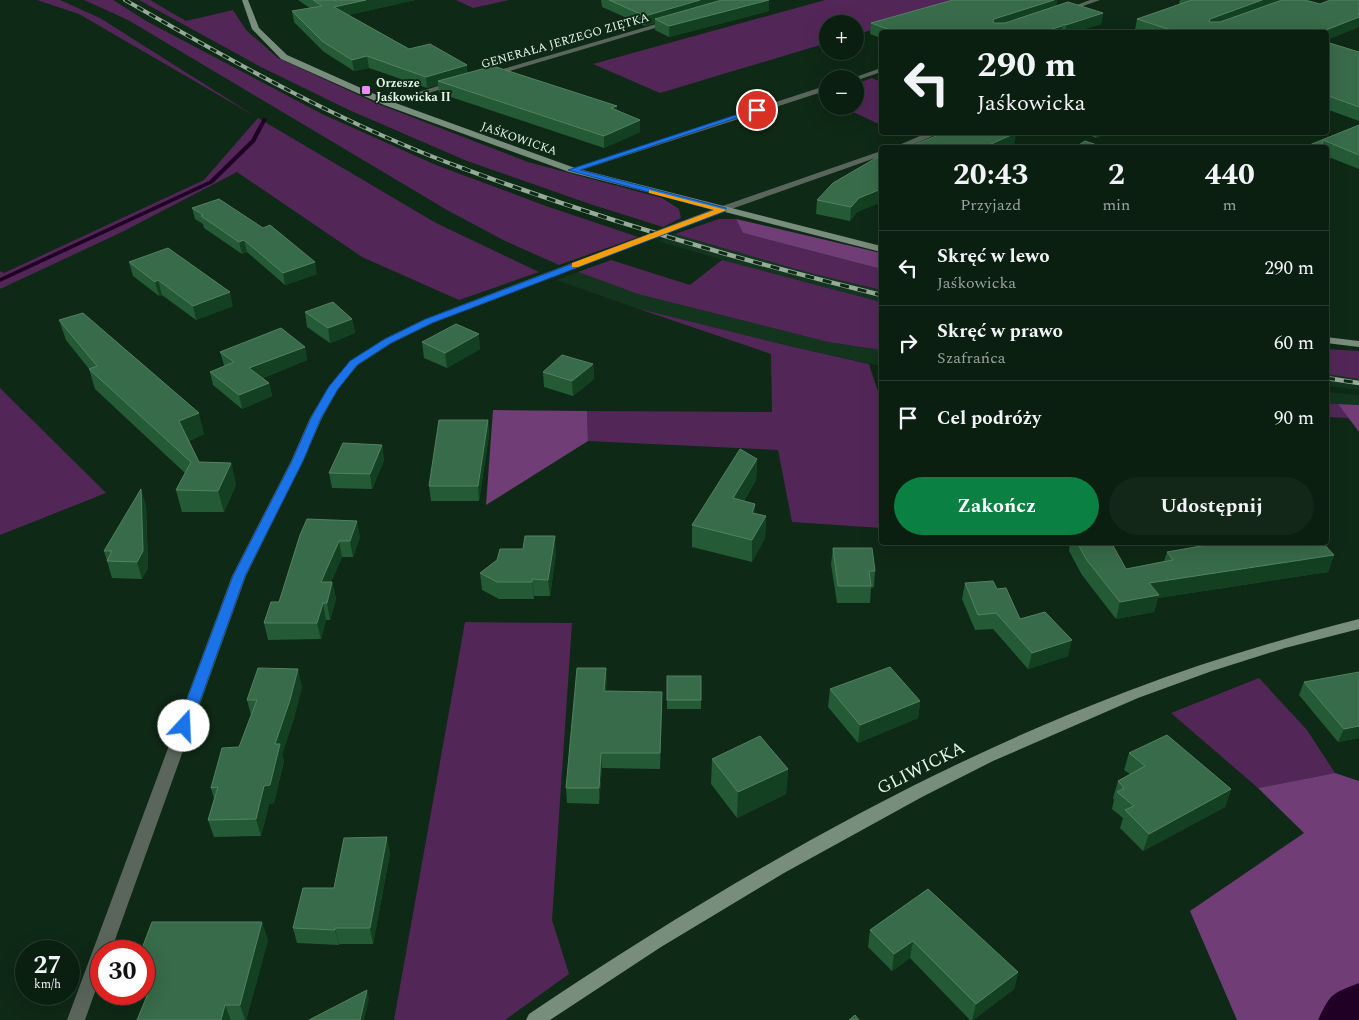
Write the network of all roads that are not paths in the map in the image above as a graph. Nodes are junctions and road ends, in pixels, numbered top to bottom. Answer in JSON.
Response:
{"nodes":[{"id":1,"x":245,"y":0,"type":"edge"},
{"id":2,"x":1097,"y":0,"type":"edge"},
{"id":3,"x":1052,"y":15,"type":"edge"},
{"id":4,"x":679,"y":20,"type":"edge"},
{"id":5,"x":879,"y":71,"type":"edge"},
{"id":6,"x":864,"y":76,"type":"edge"},
{"id":7,"x":479,"y":77,"type":"edge"},
{"id":8,"x":460,"y":82,"type":"edge"},
{"id":9,"x":819,"y":91,"type":"edge"},
{"id":10,"x":387,"y":103,"type":"junction"},
{"id":11,"x":930,"y":135,"type":"edge"},
{"id":12,"x":904,"y":145,"type":"edge"},
{"id":13,"x":879,"y":154,"type":"edge"},
{"id":14,"x":572,"y":170,"type":"junction"},
{"id":15,"x":723,"y":210,"type":"junction"},
{"id":16,"x":879,"y":249,"type":"edge"},
{"id":17,"x":1329,"y":340,"type":"edge"},
{"id":18,"x":1359,"y":344,"type":"edge"},
{"id":19,"x":1359,"y":624,"type":"edge"},
{"id":20,"x":105,"y":940,"type":"edge"},
{"id":21,"x":90,"y":982,"type":"edge"},
{"id":22,"x":76,"y":1020,"type":"edge"},
{"id":23,"x":535,"y":1020,"type":"edge"}],
"edges":[{"from":1,"to":10,"type":"street","name":"JAŚKOWICKA"},
{"from":2,"to":3,"type":"street"},
{"from":4,"to":7,"type":"street","name":"GENERAŁA JERZEGO ZIĘTKA"},
{"from":5,"to":6,"type":"street"},
{"from":8,"to":10,"type":"street"},
{"from":9,"to":14,"type":"street"},
{"from":10,"to":14,"type":"street","name":"JAŚKOWICKA"},
{"from":11,"to":12,"type":"street"},
{"from":13,"to":15,"type":"street"},
{"from":14,"to":15,"type":"street","name":"JAŚKOWICKA"},
{"from":15,"to":16,"type":"street","name":"JAŚKOWICKA"},
{"from":15,"to":20,"type":"street"},
{"from":17,"to":18,"type":"street"},
{"from":19,"to":23,"type":"street","name":"GLIWICKA"},
{"from":21,"to":22,"type":"street"}]}
